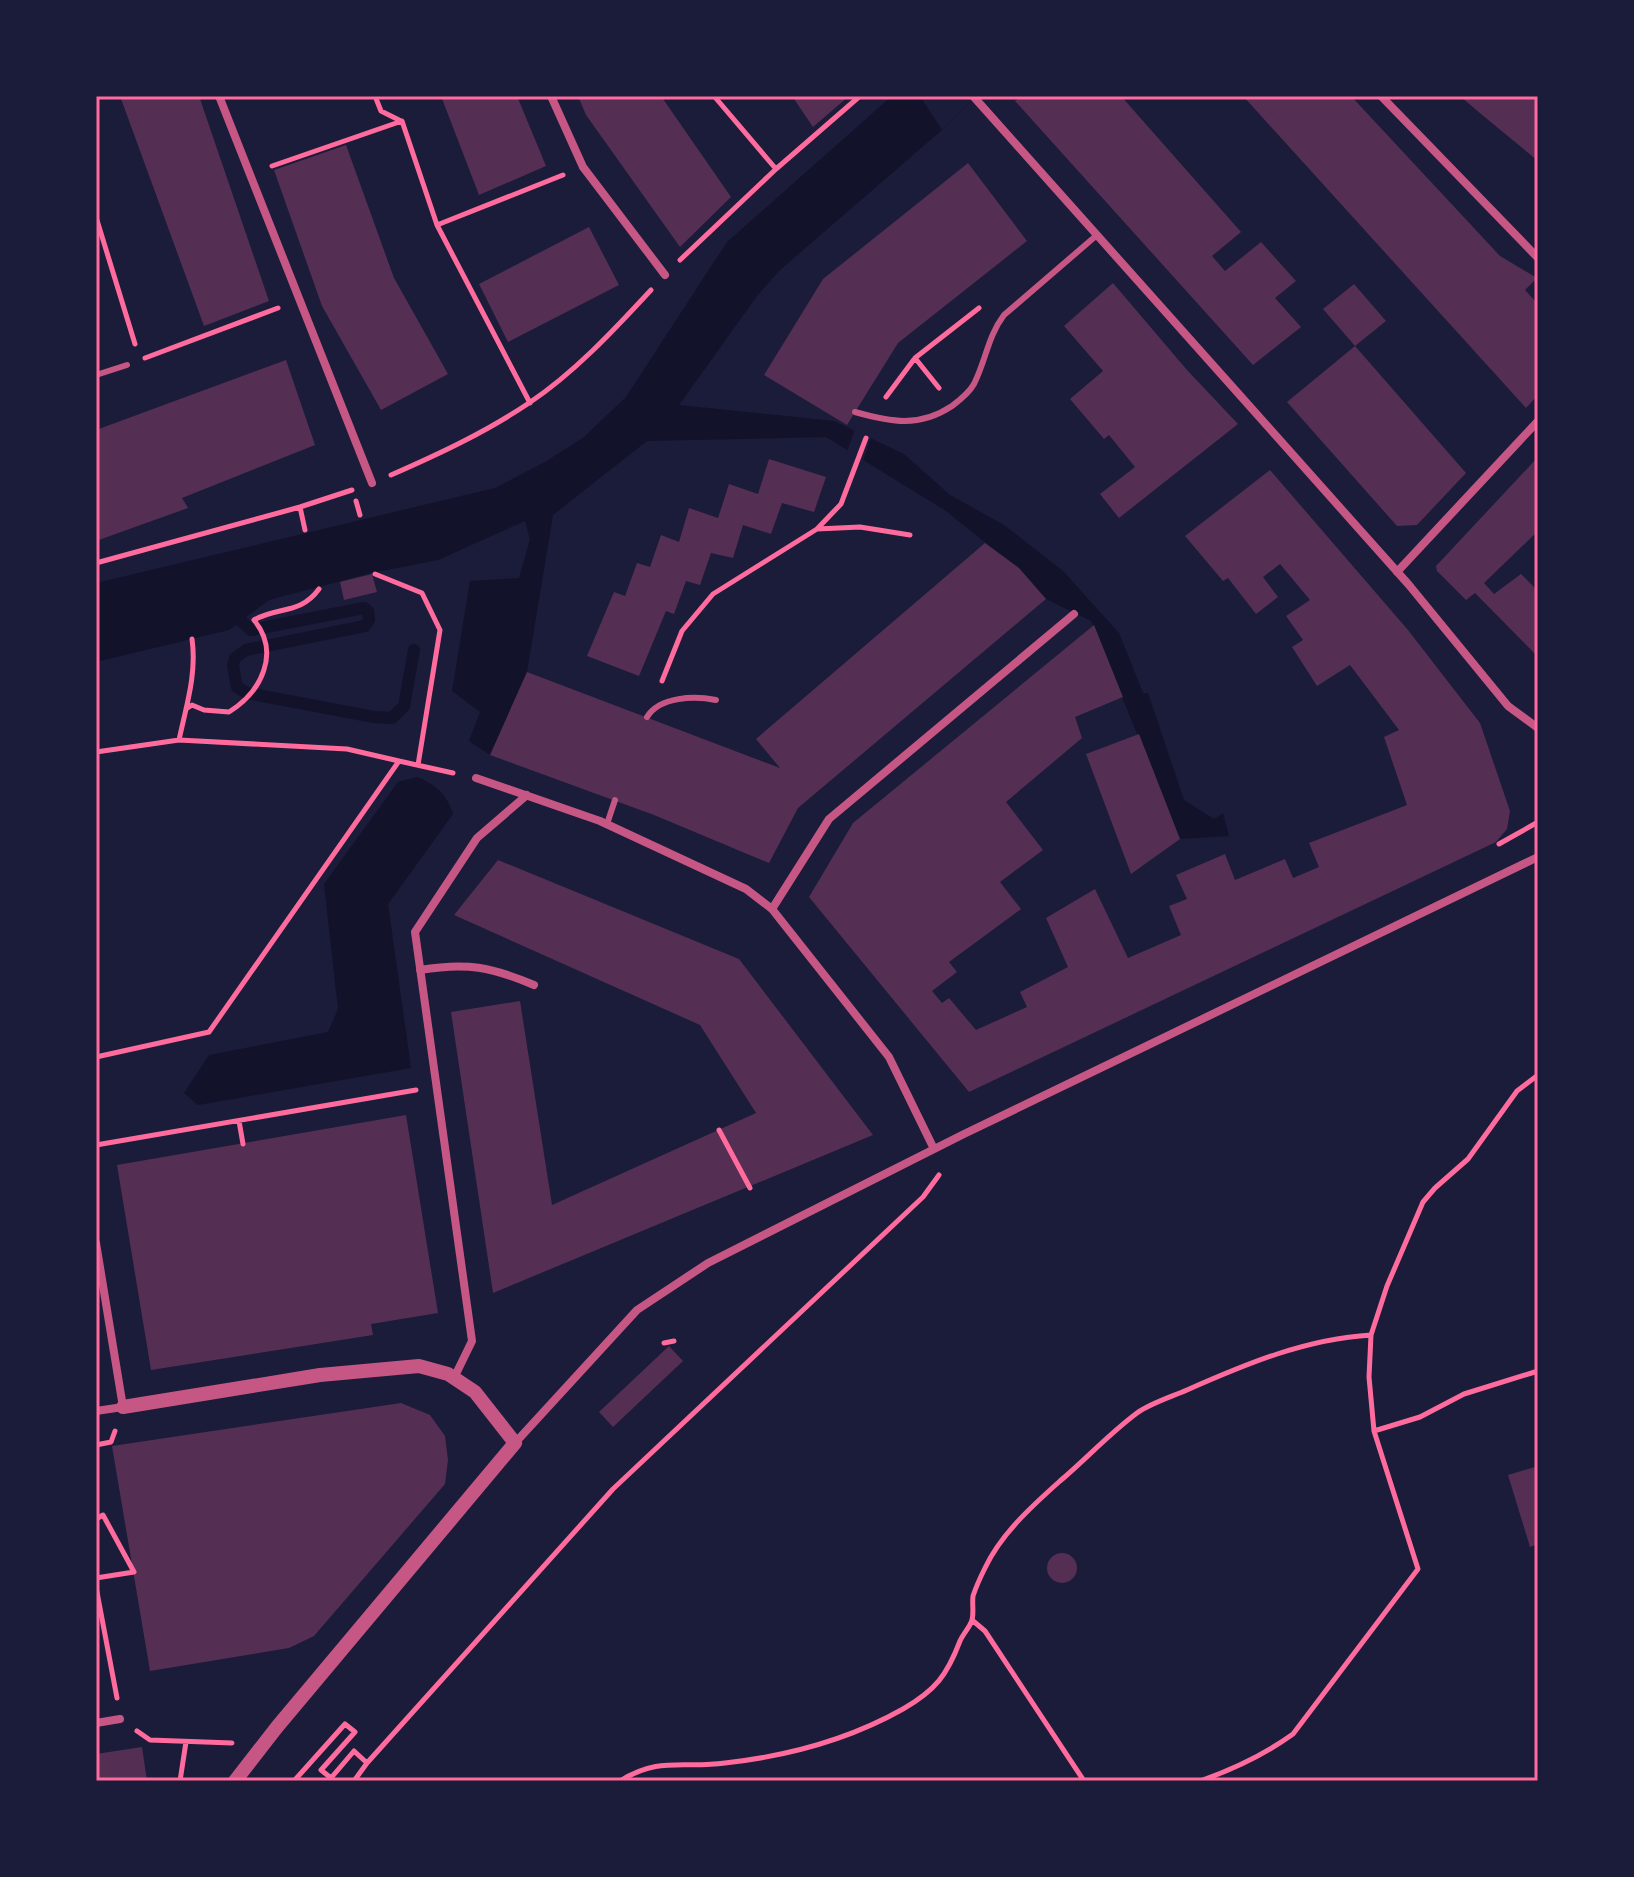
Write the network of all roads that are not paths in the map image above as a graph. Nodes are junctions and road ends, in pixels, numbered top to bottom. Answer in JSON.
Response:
{"nodes":[{"id":1,"x":219,"y":96,"type":"edge"},
{"id":2,"x":551,"y":96,"type":"edge"},
{"id":3,"x":1381,"y":96,"type":"edge"},
{"id":4,"x":973,"y":97,"type":"edge"},
{"id":5,"x":1097,"y":235,"type":"junction"},
{"id":6,"x":1538,"y":258,"type":"edge"},
{"id":7,"x":665,"y":275,"type":"road end"},
{"id":8,"x":127,"y":365,"type":"dead end"},
{"id":9,"x":96,"y":375,"type":"edge"},
{"id":10,"x":855,"y":412,"type":"dead end"},
{"id":11,"x":1538,"y":421,"type":"edge"},
{"id":12,"x":372,"y":483,"type":"road end"},
{"id":13,"x":1397,"y":572,"type":"junction"},
{"id":14,"x":1074,"y":614,"type":"dead end"},
{"id":15,"x":716,"y":700,"type":"dead end"},
{"id":16,"x":648,"y":714,"type":"road end"},
{"id":17,"x":1538,"y":728,"type":"edge"},
{"id":18,"x":476,"y":778,"type":"road end"},
{"id":19,"x":527,"y":795,"type":"junction"},
{"id":20,"x":615,"y":800,"type":"dead end"},
{"id":21,"x":607,"y":824,"type":"junction"},
{"id":22,"x":1538,"y":857,"type":"edge"},
{"id":23,"x":772,"y":909,"type":"junction"},
{"id":24,"x":420,"y":970,"type":"junction"},
{"id":25,"x":534,"y":985,"type":"dead end"},
{"id":26,"x":934,"y":1149,"type":"junction"},
{"id":27,"x":96,"y":1243,"type":"edge"},
{"id":28,"x":454,"y":1378,"type":"junction"},
{"id":29,"x":123,"y":1407,"type":"junction"},
{"id":30,"x":96,"y":1411,"type":"edge"},
{"id":31,"x":515,"y":1443,"type":"junction"},
{"id":32,"x":120,"y":1719,"type":"road end"},
{"id":33,"x":96,"y":1723,"type":"edge"},
{"id":34,"x":235,"y":1781,"type":"edge"}],
"edges":[{"from":1,"to":12,"type":"street"},
{"from":2,"to":7,"type":"street"},
{"from":3,"to":6,"type":"street"},
{"from":4,"to":5,"type":"street"},
{"from":5,"to":10,"type":"lane"},
{"from":5,"to":13,"type":"street"},
{"from":8,"to":9,"type":"lane"},
{"from":11,"to":13,"type":"street"},
{"from":13,"to":17,"type":"street"},
{"from":14,"to":23,"type":"street"},
{"from":15,"to":16,"type":"lane"},
{"from":18,"to":19,"type":"street"},
{"from":19,"to":21,"type":"street"},
{"from":19,"to":24,"type":"street"},
{"from":20,"to":21,"type":"lane"},
{"from":21,"to":23,"type":"street"},
{"from":22,"to":26,"type":"street"},
{"from":23,"to":26,"type":"street"},
{"from":24,"to":25,"type":"street"},
{"from":24,"to":28,"type":"street"},
{"from":26,"to":31,"type":"street"},
{"from":27,"to":29,"type":"street"},
{"from":28,"to":29,"type":"street"},
{"from":28,"to":31,"type":"street"},
{"from":29,"to":30,"type":"street"},
{"from":31,"to":34,"type":"street"},
{"from":32,"to":33,"type":"street"}]}
